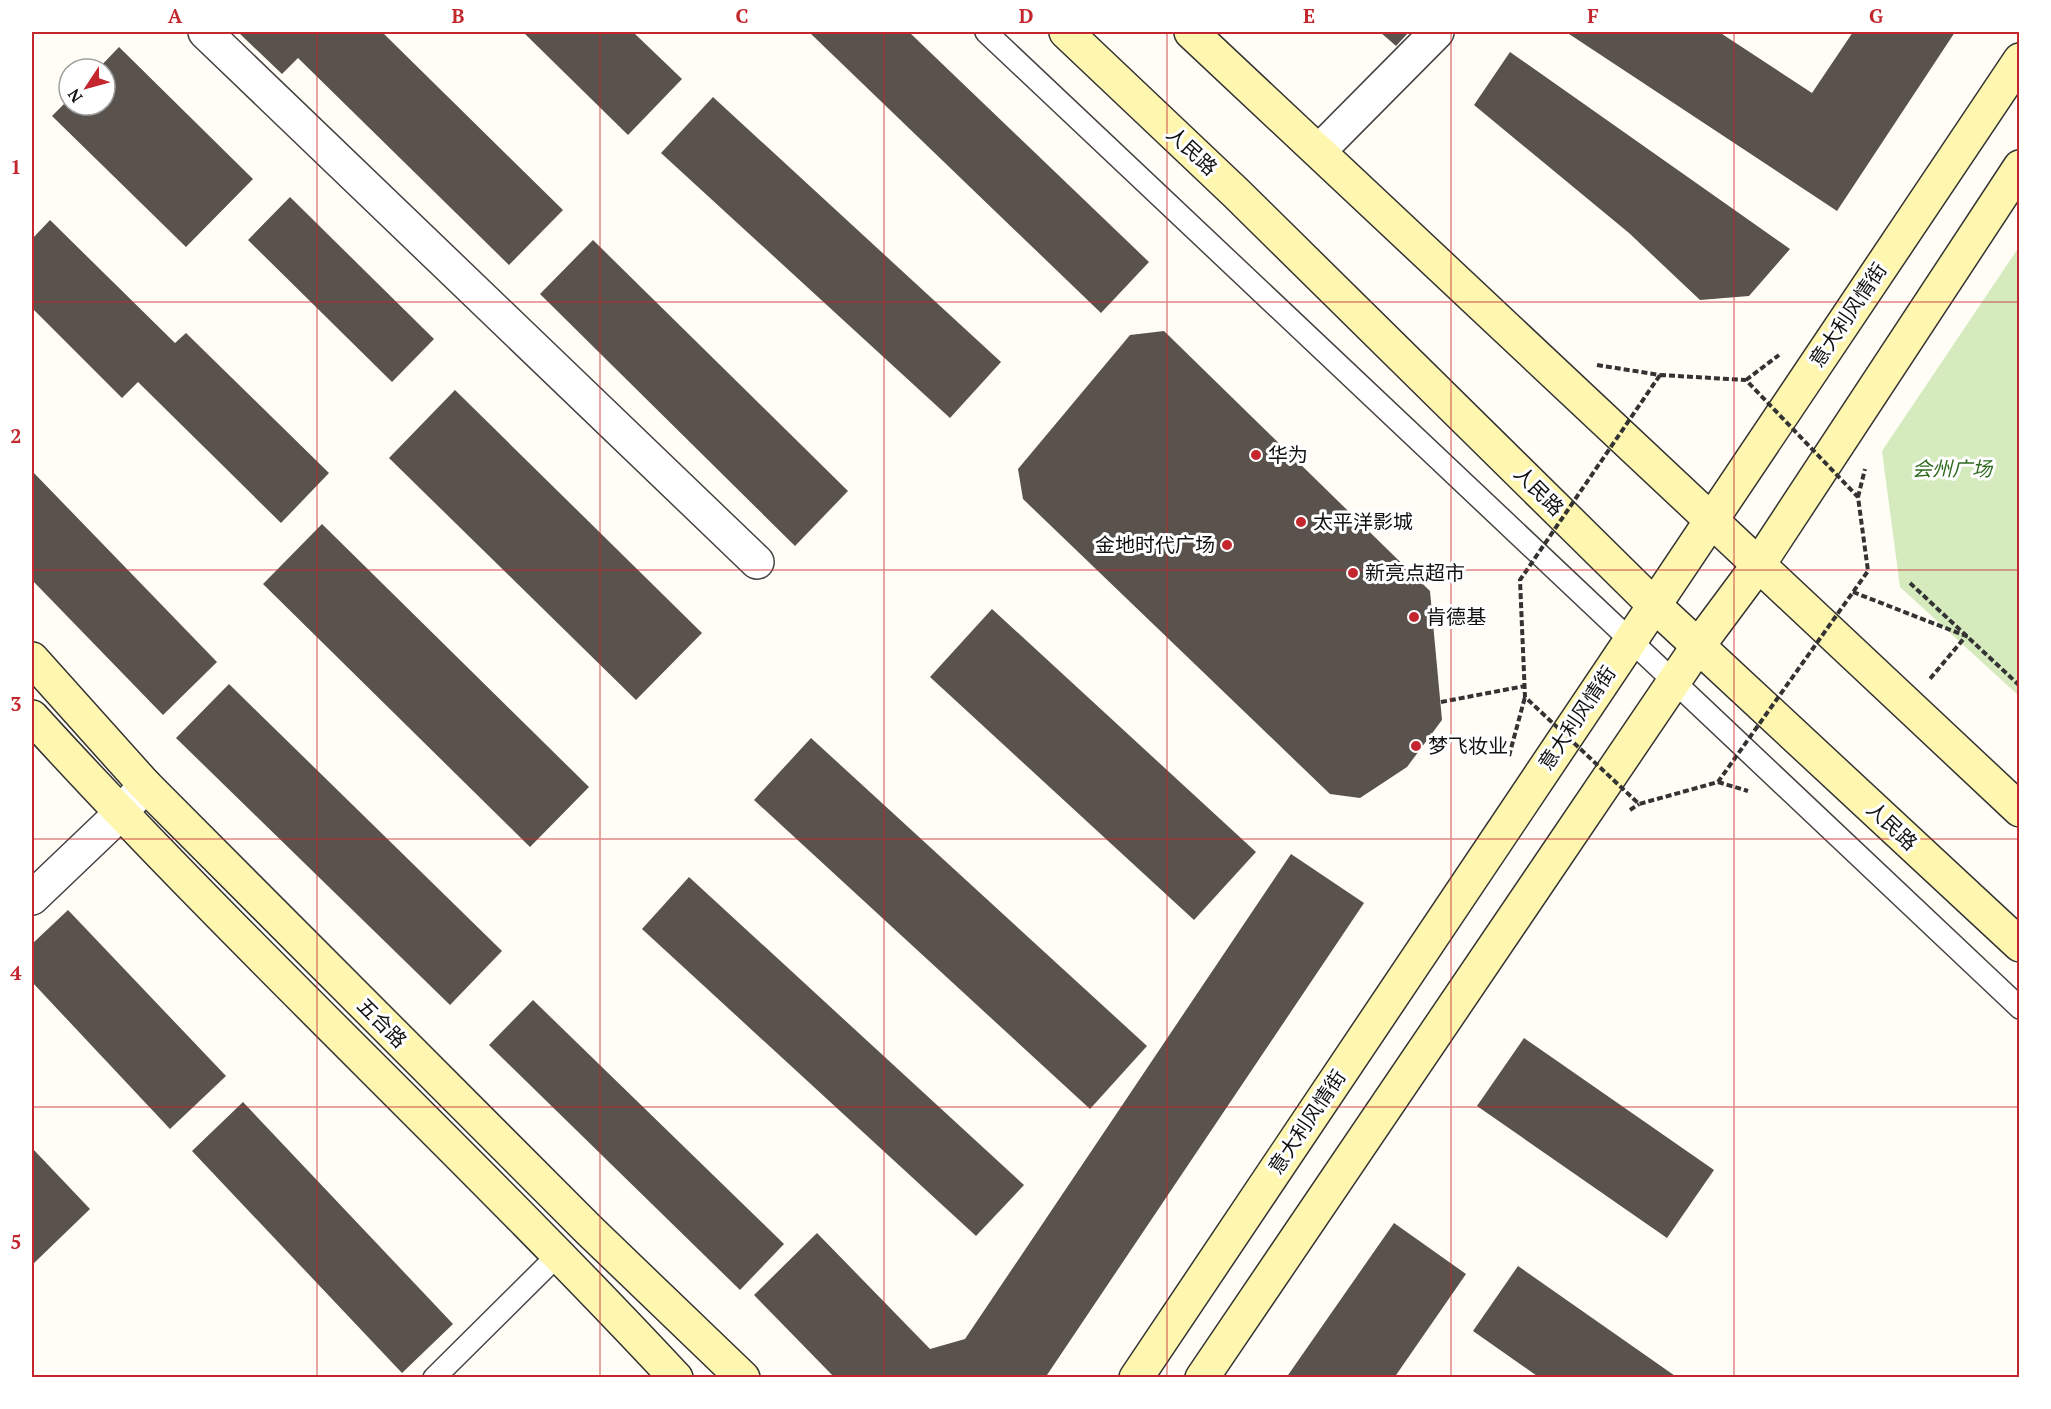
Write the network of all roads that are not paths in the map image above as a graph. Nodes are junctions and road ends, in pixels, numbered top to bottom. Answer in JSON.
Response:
{"nodes":[{"id":1,"x":205,"y":32,"type":"edge"},
{"id":2,"x":986,"y":32,"type":"edge"},
{"id":3,"x":1066,"y":32,"type":"edge"},
{"id":4,"x":1191,"y":32,"type":"edge"},
{"id":5,"x":1437,"y":32,"type":"edge"},
{"id":6,"x":2019,"y":60,"type":"edge"},
{"id":7,"x":1319,"y":151,"type":"junction"},
{"id":8,"x":2019,"y":167,"type":"edge"},
{"id":9,"x":1711,"y":518,"type":"junction"},
{"id":10,"x":757,"y":562,"type":"dead end"},
{"id":11,"x":1759,"y":564,"type":"junction"},
{"id":12,"x":1653,"y":604,"type":"junction"},
{"id":13,"x":1629,"y":639,"type":"junction"},
{"id":14,"x":1698,"y":646,"type":"junction"},
{"id":15,"x":32,"y":659,"type":"edge"},
{"id":16,"x":1674,"y":681,"type":"junction"},
{"id":17,"x":32,"y":717,"type":"edge"},
{"id":18,"x":145,"y":785,"type":"junction"},
{"id":19,"x":2019,"y":810,"type":"edge"},
{"id":20,"x":120,"y":814,"type":"junction"},
{"id":21,"x":32,"y":898,"type":"edge"},
{"id":22,"x":2019,"y":945,"type":"edge"},
{"id":23,"x":2019,"y":1008,"type":"edge"},
{"id":24,"x":560,"y":1253,"type":"junction"},
{"id":25,"x":434,"y":1377,"type":"edge"},
{"id":26,"x":676,"y":1377,"type":"edge"},
{"id":27,"x":743,"y":1377,"type":"edge"},
{"id":28,"x":1136,"y":1377,"type":"edge"},
{"id":29,"x":1202,"y":1377,"type":"edge"}],
"edges":[{"from":1,"to":10,"type":"street"},
{"from":2,"to":13,"type":"lane"},
{"from":3,"to":12,"type":"street","name":"人民路"},
{"from":4,"to":7,"type":"street"},
{"from":5,"to":7,"type":"street"},
{"from":6,"to":9,"type":"street","name":"意大利风情街"},
{"from":7,"to":9,"type":"street"},
{"from":8,"to":11,"type":"street"},
{"from":9,"to":11,"type":"street"},
{"from":9,"to":12,"type":"street","name":"意大利风情街"},
{"from":11,"to":14,"type":"street"},
{"from":11,"to":19,"type":"street"},
{"from":12,"to":13,"type":"street","name":"意大利风情街"},
{"from":12,"to":14,"type":"street","name":"人民路"},
{"from":13,"to":16,"type":"lane"},
{"from":13,"to":28,"type":"street","name":"意大利风情街"},
{"from":14,"to":16,"type":"street"},
{"from":14,"to":22,"type":"street","name":"人民路"},
{"from":15,"to":18,"type":"street","name":"五合路"},
{"from":16,"to":23,"type":"lane"},
{"from":16,"to":29,"type":"street"},
{"from":17,"to":20,"type":"street","name":"五合路"},
{"from":18,"to":20,"type":"street"},
{"from":18,"to":27,"type":"street","name":"五合路"},
{"from":20,"to":21,"type":"street"},
{"from":20,"to":24,"type":"street","name":"五合路"},
{"from":24,"to":25,"type":"lane"},
{"from":24,"to":26,"type":"street","name":"五合路"}]}
